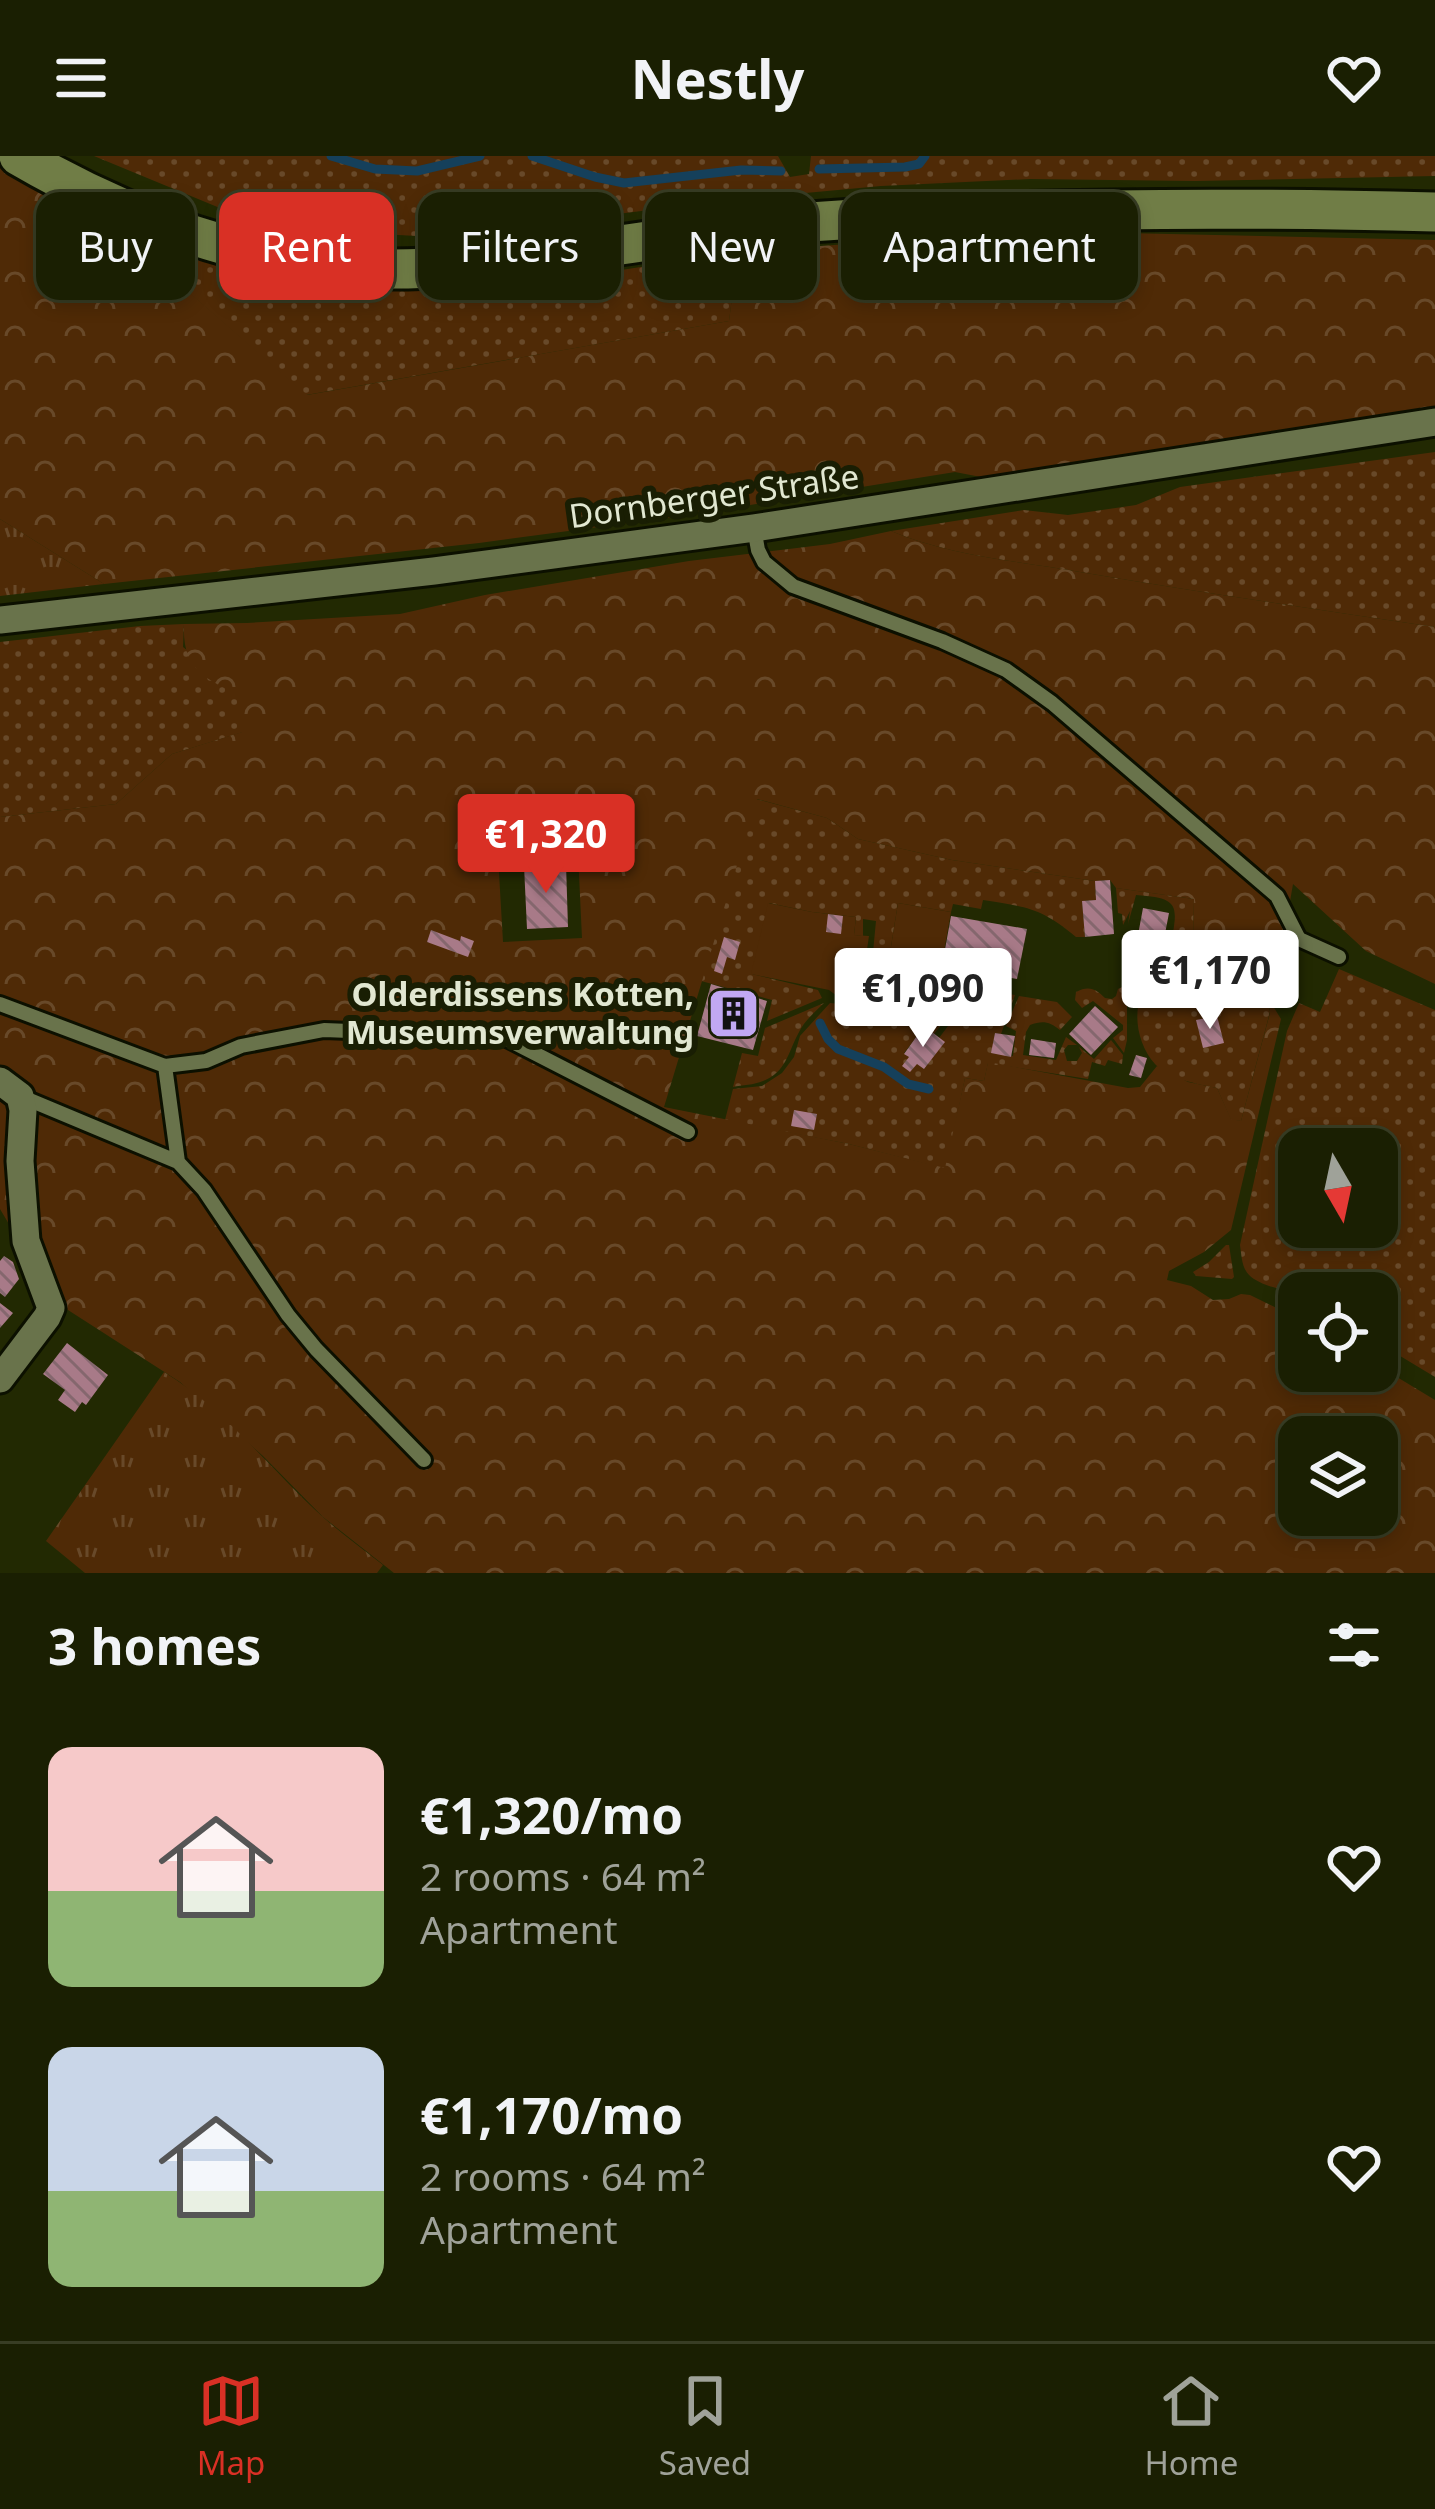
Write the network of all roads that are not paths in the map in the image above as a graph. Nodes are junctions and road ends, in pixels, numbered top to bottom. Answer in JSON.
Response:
{"nodes":[{"id":1,"x":20,"y":156,"type":"edge"},
{"id":2,"x":1435,"y":212,"type":"edge"},
{"id":3,"x":1435,"y":422,"type":"edge"},
{"id":4,"x":754,"y":527,"type":"junction"},
{"id":5,"x":0,"y":620,"type":"edge"},
{"id":6,"x":1340,"y":957,"type":"dead end"},
{"id":7,"x":0,"y":1004,"type":"edge"},
{"id":8,"x":165,"y":1066,"type":"junction"},
{"id":9,"x":10,"y":1088,"type":"edge"},
{"id":10,"x":688,"y":1132,"type":"dead end"},
{"id":11,"x":178,"y":1162,"type":"junction"},
{"id":12,"x":0,"y":1379,"type":"edge"},
{"id":13,"x":424,"y":1460,"type":"dead end"}],
"edges":[{"from":1,"to":2,"type":"main road"},
{"from":3,"to":4,"type":"street","name":"Dornberger Straße"},
{"from":4,"to":5,"type":"street","name":"Dornberger Straße"},
{"from":4,"to":6,"type":"lane"},
{"from":7,"to":8,"type":"lane"},
{"from":8,"to":10,"type":"lane"},
{"from":8,"to":11,"type":"lane"},
{"from":9,"to":11,"type":"lane"},
{"from":9,"to":12,"type":"street"},
{"from":11,"to":13,"type":"lane"}]}
